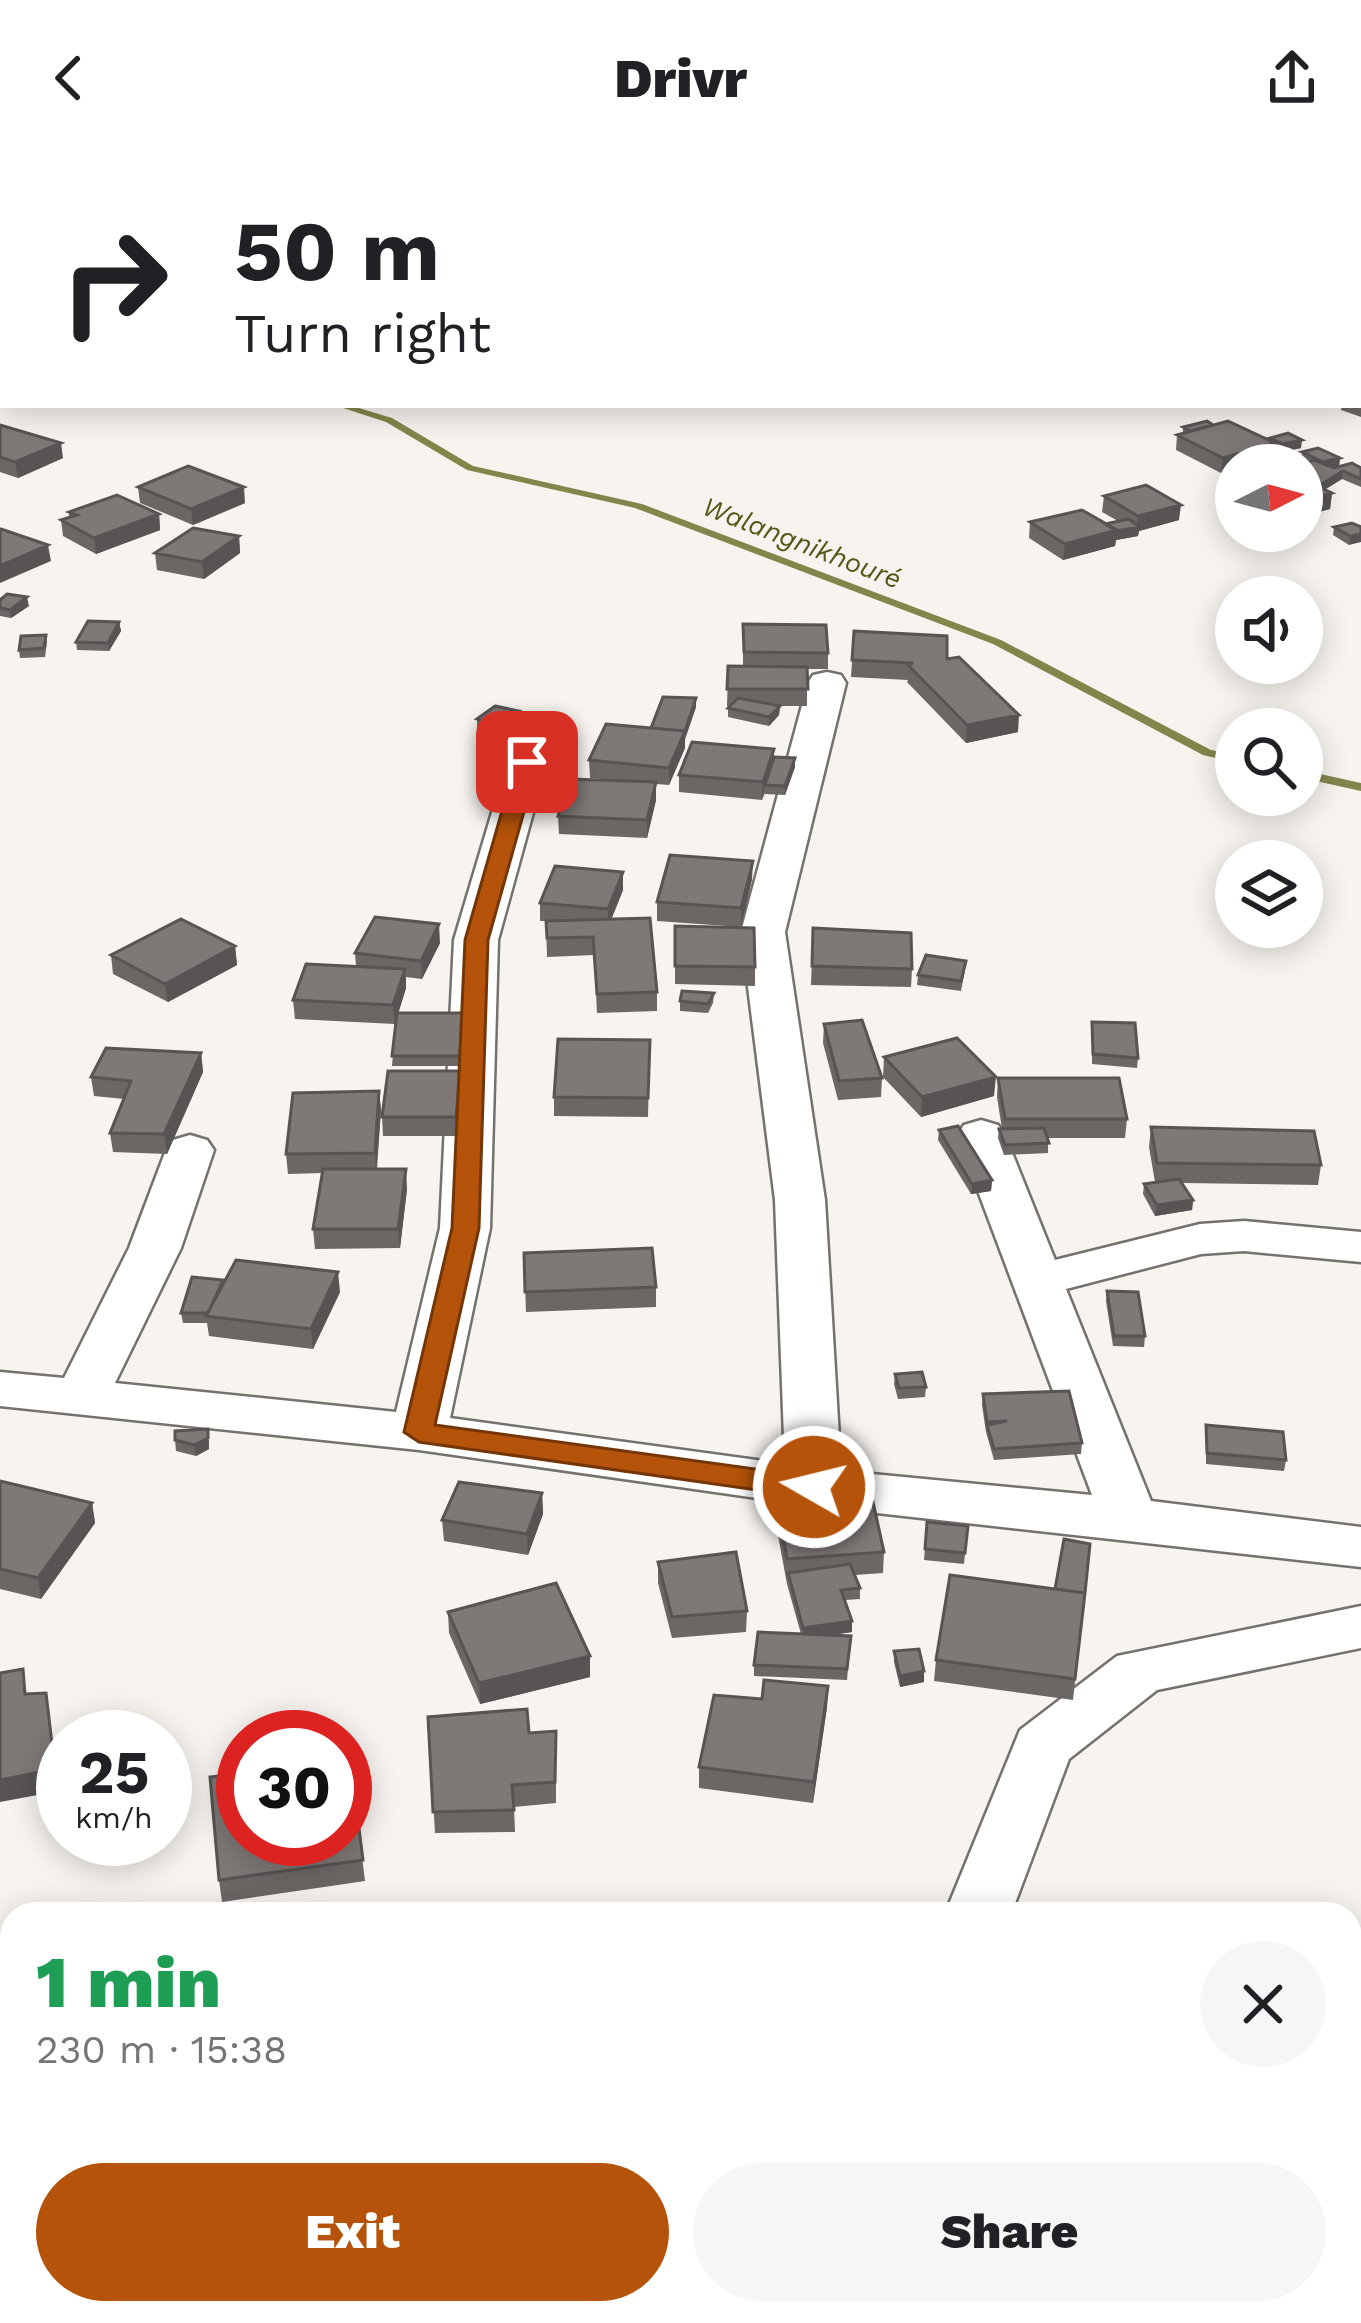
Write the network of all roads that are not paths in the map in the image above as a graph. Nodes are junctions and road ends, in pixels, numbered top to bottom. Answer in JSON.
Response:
{"nodes":[{"id":1,"x":827,"y":683,"type":"dead end"},
{"id":2,"x":527,"y":762,"type":"dead end"},
{"id":3,"x":981,"y":1135,"type":"dead end"},
{"id":4,"x":190,"y":1150,"type":"dead end"},
{"id":5,"x":1361,"y":1247,"type":"edge"},
{"id":6,"x":1038,"y":1280,"type":"junction"},
{"id":7,"x":0,"y":1389,"type":"edge"},
{"id":8,"x":81,"y":1398,"type":"junction"},
{"id":9,"x":419,"y":1432,"type":"junction"},
{"id":10,"x":814,"y":1487,"type":"junction"},
{"id":11,"x":1129,"y":1518,"type":"junction"},
{"id":12,"x":1361,"y":1547,"type":"edge"},
{"id":13,"x":1361,"y":1627,"type":"edge"},
{"id":14,"x":983,"y":1902,"type":"edge"}],
"edges":[{"from":1,"to":10,"type":"street"},
{"from":2,"to":9,"type":"street"},
{"from":3,"to":6,"type":"street"},
{"from":4,"to":8,"type":"street"},
{"from":5,"to":6,"type":"street"},
{"from":6,"to":11,"type":"street"},
{"from":7,"to":8,"type":"street"},
{"from":8,"to":9,"type":"street"},
{"from":9,"to":10,"type":"street"},
{"from":10,"to":11,"type":"street"},
{"from":11,"to":12,"type":"street"},
{"from":13,"to":14,"type":"street"}]}
